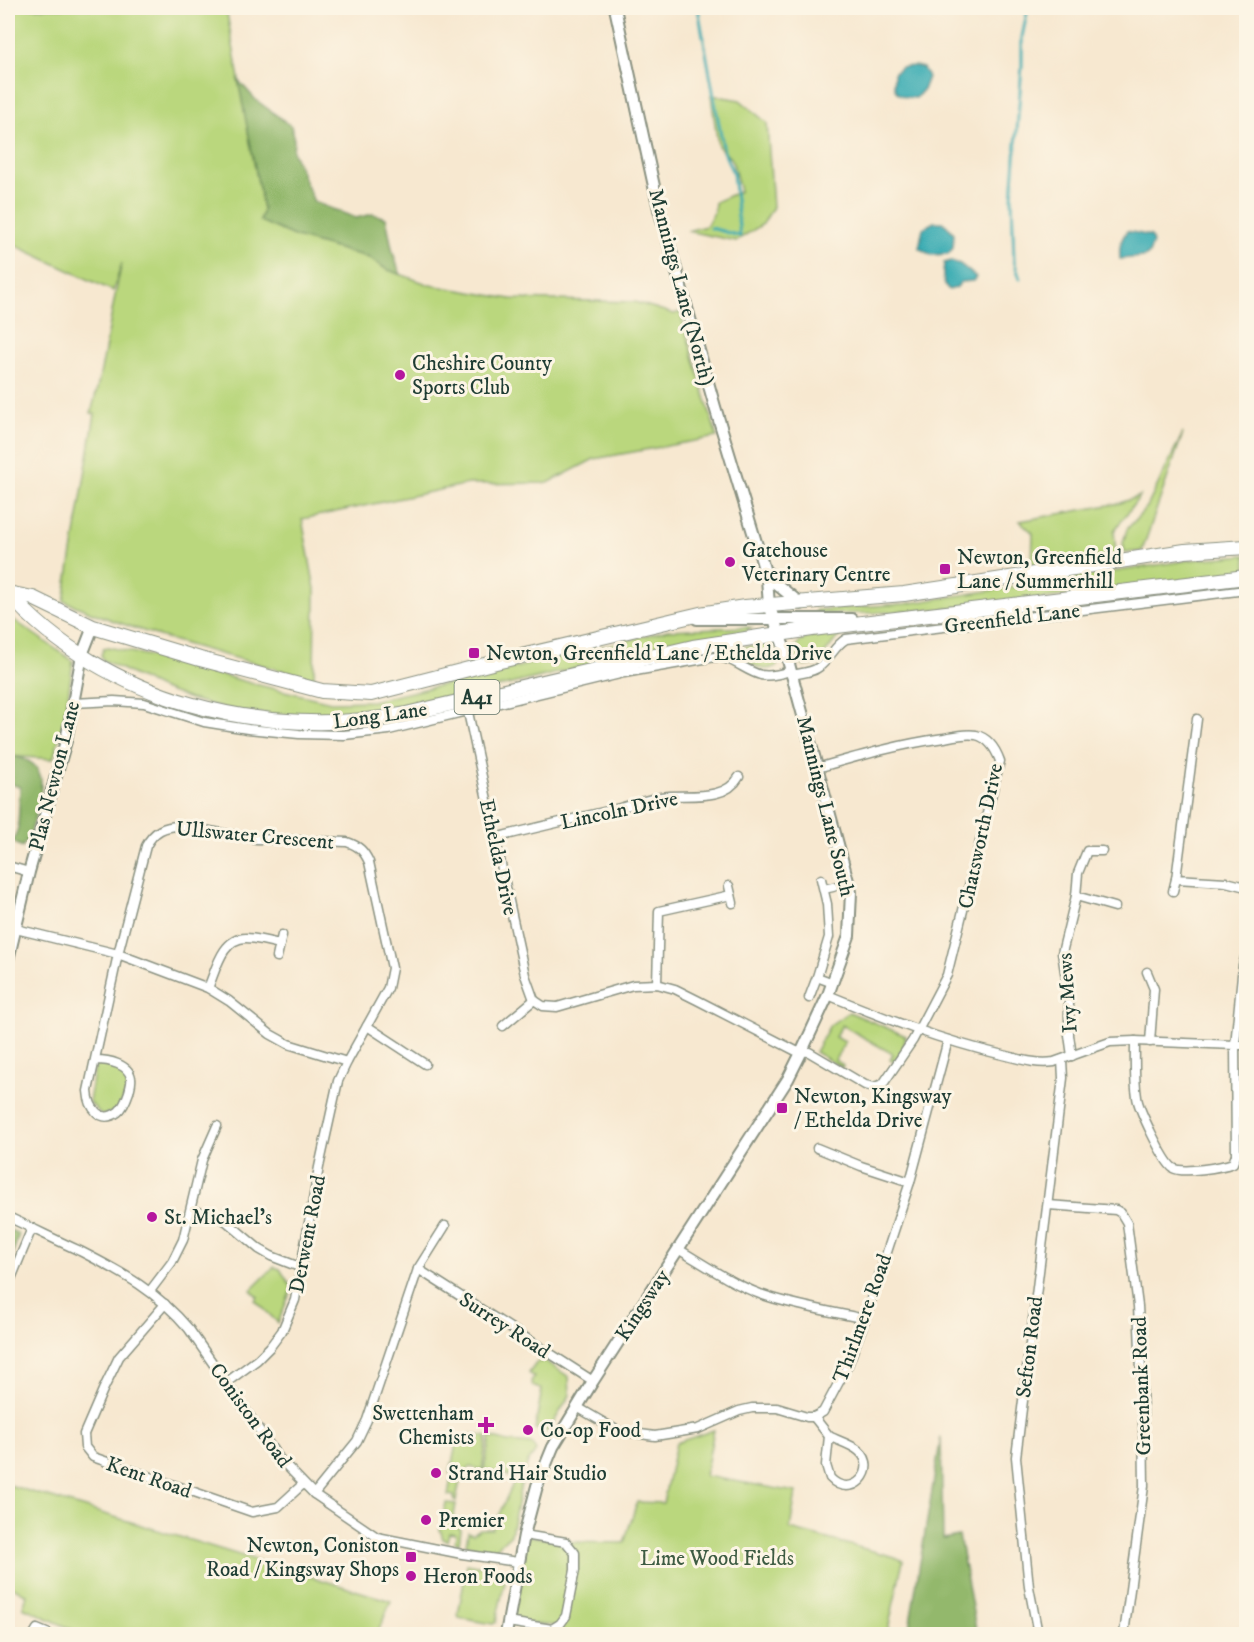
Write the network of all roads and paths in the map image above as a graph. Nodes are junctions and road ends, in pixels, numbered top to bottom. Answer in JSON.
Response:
{"nodes":[{"id":1,"x":615,"y":8,"type":"edge"},
{"id":2,"x":1246,"y":547,"type":"edge"},
{"id":3,"x":762,"y":562,"type":"junction"},
{"id":4,"x":1246,"y":577,"type":"edge"},
{"id":5,"x":1246,"y":590,"type":"edge"},
{"id":6,"x":8,"y":593,"type":"edge"},
{"id":7,"x":801,"y":604,"type":"junction"},
{"id":8,"x":769,"y":605,"type":"junction"},
{"id":9,"x":674,"y":619,"type":"junction"},
{"id":10,"x":777,"y":626,"type":"junction"},
{"id":11,"x":93,"y":627,"type":"junction"},
{"id":12,"x":82,"y":655,"type":"junction"},
{"id":13,"x":791,"y":673,"type":"junction"},
{"id":14,"x":73,"y":703,"type":"junction"},
{"id":15,"x":468,"y":712,"type":"junction"},
{"id":16,"x":1197,"y":719,"type":"dead end"},
{"id":17,"x":817,"y":768,"type":"junction"},
{"id":18,"x":738,"y":777,"type":"dead end"},
{"id":19,"x":495,"y":838,"type":"junction"},
{"id":20,"x":1102,"y":851,"type":"dead end"},
{"id":21,"x":8,"y":866,"type":"edge"},
{"id":22,"x":29,"y":872,"type":"junction"},
{"id":23,"x":821,"y":879,"type":"dead end"},
{"id":24,"x":1176,"y":879,"type":"junction"},
{"id":25,"x":833,"y":887,"type":"dead end"},
{"id":26,"x":1246,"y":887,"type":"edge"},
{"id":27,"x":824,"y":889,"type":"junction"},
{"id":28,"x":1173,"y":891,"type":"dead end"},
{"id":29,"x":731,"y":895,"type":"dead end"},
{"id":30,"x":1076,"y":896,"type":"junction"},
{"id":31,"x":1115,"y":907,"type":"dead end"},
{"id":32,"x":16,"y":929,"type":"junction"},
{"id":33,"x":118,"y":954,"type":"junction"},
{"id":34,"x":1246,"y":954,"type":"edge"},
{"id":35,"x":277,"y":957,"type":"dead end"},
{"id":36,"x":8,"y":960,"type":"edge"},
{"id":37,"x":1147,"y":972,"type":"dead end"},
{"id":38,"x":818,"y":977,"type":"junction"},
{"id":39,"x":833,"y":983,"type":"junction"},
{"id":40,"x":657,"y":984,"type":"junction"},
{"id":41,"x":208,"y":988,"type":"junction"},
{"id":42,"x":828,"y":995,"type":"junction"},
{"id":43,"x":809,"y":998,"type":"dead end"},
{"id":44,"x":534,"y":1000,"type":"junction"},
{"id":45,"x":367,"y":1026,"type":"junction"},
{"id":46,"x":503,"y":1026,"type":"dead end"},
{"id":47,"x":918,"y":1030,"type":"junction"},
{"id":48,"x":948,"y":1040,"type":"junction"},
{"id":49,"x":1135,"y":1041,"type":"junction"},
{"id":50,"x":1150,"y":1041,"type":"junction"},
{"id":51,"x":1235,"y":1045,"type":"junction"},
{"id":52,"x":1246,"y":1045,"type":"edge"},
{"id":53,"x":802,"y":1051,"type":"junction"},
{"id":54,"x":1072,"y":1056,"type":"junction"},
{"id":55,"x":96,"y":1060,"type":"junction"},
{"id":56,"x":1062,"y":1060,"type":"junction"},
{"id":57,"x":346,"y":1062,"type":"junction"},
{"id":58,"x":425,"y":1064,"type":"dead end"},
{"id":59,"x":217,"y":1126,"type":"dead end"},
{"id":60,"x":817,"y":1148,"type":"dead end"},
{"id":61,"x":910,"y":1182,"type":"junction"},
{"id":62,"x":1048,"y":1205,"type":"junction"},
{"id":63,"x":191,"y":1210,"type":"junction"},
{"id":64,"x":8,"y":1217,"type":"edge"},
{"id":65,"x":445,"y":1226,"type":"dead end"},
{"id":66,"x":32,"y":1228,"type":"junction"},
{"id":67,"x":678,"y":1249,"type":"junction"},
{"id":68,"x":303,"y":1268,"type":"junction"},
{"id":69,"x":418,"y":1269,"type":"junction"},
{"id":70,"x":8,"y":1286,"type":"edge"},
{"id":71,"x":150,"y":1291,"type":"junction"},
{"id":72,"x":165,"y":1304,"type":"junction"},
{"id":73,"x":865,"y":1319,"type":"junction"},
{"id":74,"x":593,"y":1381,"type":"junction"},
{"id":75,"x":227,"y":1382,"type":"junction"},
{"id":76,"x":577,"y":1407,"type":"junction"},
{"id":77,"x":814,"y":1417,"type":"junction"},
{"id":78,"x":828,"y":1436,"type":"junction"},
{"id":79,"x":303,"y":1484,"type":"junction"},
{"id":80,"x":314,"y":1494,"type":"junction"},
{"id":81,"x":524,"y":1535,"type":"junction"},
{"id":82,"x":518,"y":1562,"type":"junction"},
{"id":83,"x":508,"y":1622,"type":"junction"},
{"id":84,"x":34,"y":1635,"type":"edge"},
{"id":85,"x":49,"y":1635,"type":"edge"},
{"id":86,"x":506,"y":1635,"type":"edge"},
{"id":87,"x":1038,"y":1635,"type":"edge"},
{"id":88,"x":1124,"y":1635,"type":"edge"}],
"edges":[{"from":1,"to":3,"type":"street","name":"Mannings Lane (North)"},
{"from":2,"to":7,"type":"highway","name":"Greenfield Lane","number":"A41"},
{"from":3,"to":7,"type":"street","name":"Mannings Lane (North)"},
{"from":3,"to":8,"type":"street","name":"Mannings Lane (North)"},
{"from":4,"to":10,"type":"highway","name":"Greenfield Lane","number":"A41"},
{"from":5,"to":13,"type":"street","name":"Greenfield Lane"},
{"from":6,"to":11,"type":"highway","name":"Long Lane","number":"A41"},
{"from":6,"to":12,"type":"highway","name":"Long Lane","number":"A41"},
{"from":7,"to":8,"type":"highway","name":"Greenfield Lane","number":"A41"},
{"from":8,"to":9,"type":"highway","name":"Long Lane","number":"A41"},
{"from":8,"to":10,"type":"street","name":"Mannings Lane (North)"},
{"from":9,"to":10,"type":"street"},
{"from":9,"to":11,"type":"highway","name":"Long Lane","number":"A41"},
{"from":10,"to":12,"type":"highway","name":"Long Lane","number":"A41"},
{"from":10,"to":13,"type":"street","name":"Mannings Lane South"},
{"from":11,"to":12,"type":"street","name":"Plas Newton Lane"},
{"from":12,"to":14,"type":"street","name":"Plas Newton Lane"},
{"from":13,"to":15,"type":"street","name":"Long Lane"},
{"from":13,"to":17,"type":"street","name":"Mannings Lane South"},
{"from":14,"to":15,"type":"street","name":"Long Lane"},
{"from":14,"to":22,"type":"street","name":"Plas Newton Lane"},
{"from":15,"to":19,"type":"street","name":"Ethelda Drive"},
{"from":16,"to":24,"type":"street"},
{"from":17,"to":39,"type":"street","name":"Mannings Lane South"},
{"from":17,"to":47,"type":"street","name":"Chatsworth Drive"},
{"from":18,"to":19,"type":"street","name":"Lincoln Drive"},
{"from":19,"to":44,"type":"street","name":"Ethelda Drive"},
{"from":20,"to":30,"type":"street","name":"Ivy Mews"},
{"from":21,"to":22,"type":"street"},
{"from":22,"to":32,"type":"street","name":"Plas Newton Lane"},
{"from":23,"to":27,"type":"street"},
{"from":24,"to":26,"type":"street"},
{"from":24,"to":28,"type":"street"},
{"from":25,"to":27,"type":"street"},
{"from":27,"to":38,"type":"street"},
{"from":29,"to":40,"type":"street"},
{"from":30,"to":31,"type":"street"},
{"from":30,"to":54,"type":"street","name":"Ivy Mews"},
{"from":32,"to":33,"type":"street"},
{"from":32,"to":36,"type":"street","name":"Plas Newton Lane"},
{"from":33,"to":41,"type":"street"},
{"from":33,"to":45,"type":"street","name":"Ullswater Crescent"},
{"from":33,"to":55,"type":"street","name":"Ullswater Crescent"},
{"from":34,"to":51,"type":"street"},
{"from":35,"to":41,"type":"street"},
{"from":37,"to":50,"type":"street"},
{"from":38,"to":39,"type":"street"},
{"from":38,"to":43,"type":"street"},
{"from":39,"to":42,"type":"street","name":"Mannings Lane South"},
{"from":40,"to":44,"type":"street"},
{"from":40,"to":53,"type":"street"},
{"from":41,"to":57,"type":"street"},
{"from":42,"to":47,"type":"street"},
{"from":42,"to":53,"type":"street","name":"Kingsway"},
{"from":44,"to":46,"type":"street"},
{"from":45,"to":57,"type":"street","name":"Ullswater Crescent"},
{"from":45,"to":58,"type":"street"},
{"from":47,"to":48,"type":"street"},
{"from":47,"to":53,"type":"street","name":"Chatsworth Drive"},
{"from":48,"to":56,"type":"street"},
{"from":48,"to":61,"type":"street","name":"Thirlmere Road"},
{"from":49,"to":50,"type":"street"},
{"from":49,"to":51,"type":"street"},
{"from":49,"to":54,"type":"street"},
{"from":50,"to":51,"type":"street"},
{"from":51,"to":52,"type":"street"},
{"from":53,"to":67,"type":"street","name":"Kingsway"},
{"from":54,"to":56,"type":"street"},
{"from":55,"to":55,"type":"street"},
{"from":56,"to":62,"type":"street","name":"Sefton Road"},
{"from":57,"to":68,"type":"street","name":"Derwent Road"},
{"from":59,"to":63,"type":"street"},
{"from":60,"to":61,"type":"street"},
{"from":61,"to":73,"type":"street","name":"Thirlmere Road"},
{"from":62,"to":87,"type":"street","name":"Sefton Road"},
{"from":62,"to":88,"type":"street","name":"Greenbank Road"},
{"from":63,"to":68,"type":"street"},
{"from":63,"to":71,"type":"street"},
{"from":64,"to":66,"type":"street","name":"Coniston Road"},
{"from":65,"to":69,"type":"street"},
{"from":66,"to":70,"type":"street"},
{"from":66,"to":71,"type":"street","name":"Coniston Road"},
{"from":67,"to":73,"type":"street"},
{"from":67,"to":74,"type":"street","name":"Kingsway"},
{"from":68,"to":75,"type":"street","name":"Derwent Road"},
{"from":69,"to":74,"type":"street","name":"Surrey Road"},
{"from":69,"to":80,"type":"street"},
{"from":71,"to":72,"type":"street","name":"Coniston Road"},
{"from":72,"to":75,"type":"street","name":"Coniston Road"},
{"from":72,"to":79,"type":"street","name":"Kent Road"},
{"from":73,"to":77,"type":"street","name":"Thirlmere Road"},
{"from":74,"to":76,"type":"street","name":"Kingsway"},
{"from":75,"to":79,"type":"street","name":"Coniston Road"},
{"from":76,"to":77,"type":"street"},
{"from":76,"to":81,"type":"street","name":"Kingsway"},
{"from":77,"to":78,"type":"street"},
{"from":78,"to":78,"type":"street"},
{"from":79,"to":80,"type":"street","name":"Coniston Road"},
{"from":80,"to":82,"type":"street","name":"Coniston Road"},
{"from":81,"to":82,"type":"street","name":"Kingsway"},
{"from":81,"to":83,"type":"street"},
{"from":82,"to":83,"type":"street","name":"Kingsway"},
{"from":83,"to":86,"type":"street","name":"Kingsway"},
{"from":84,"to":85,"type":"street"}]}
